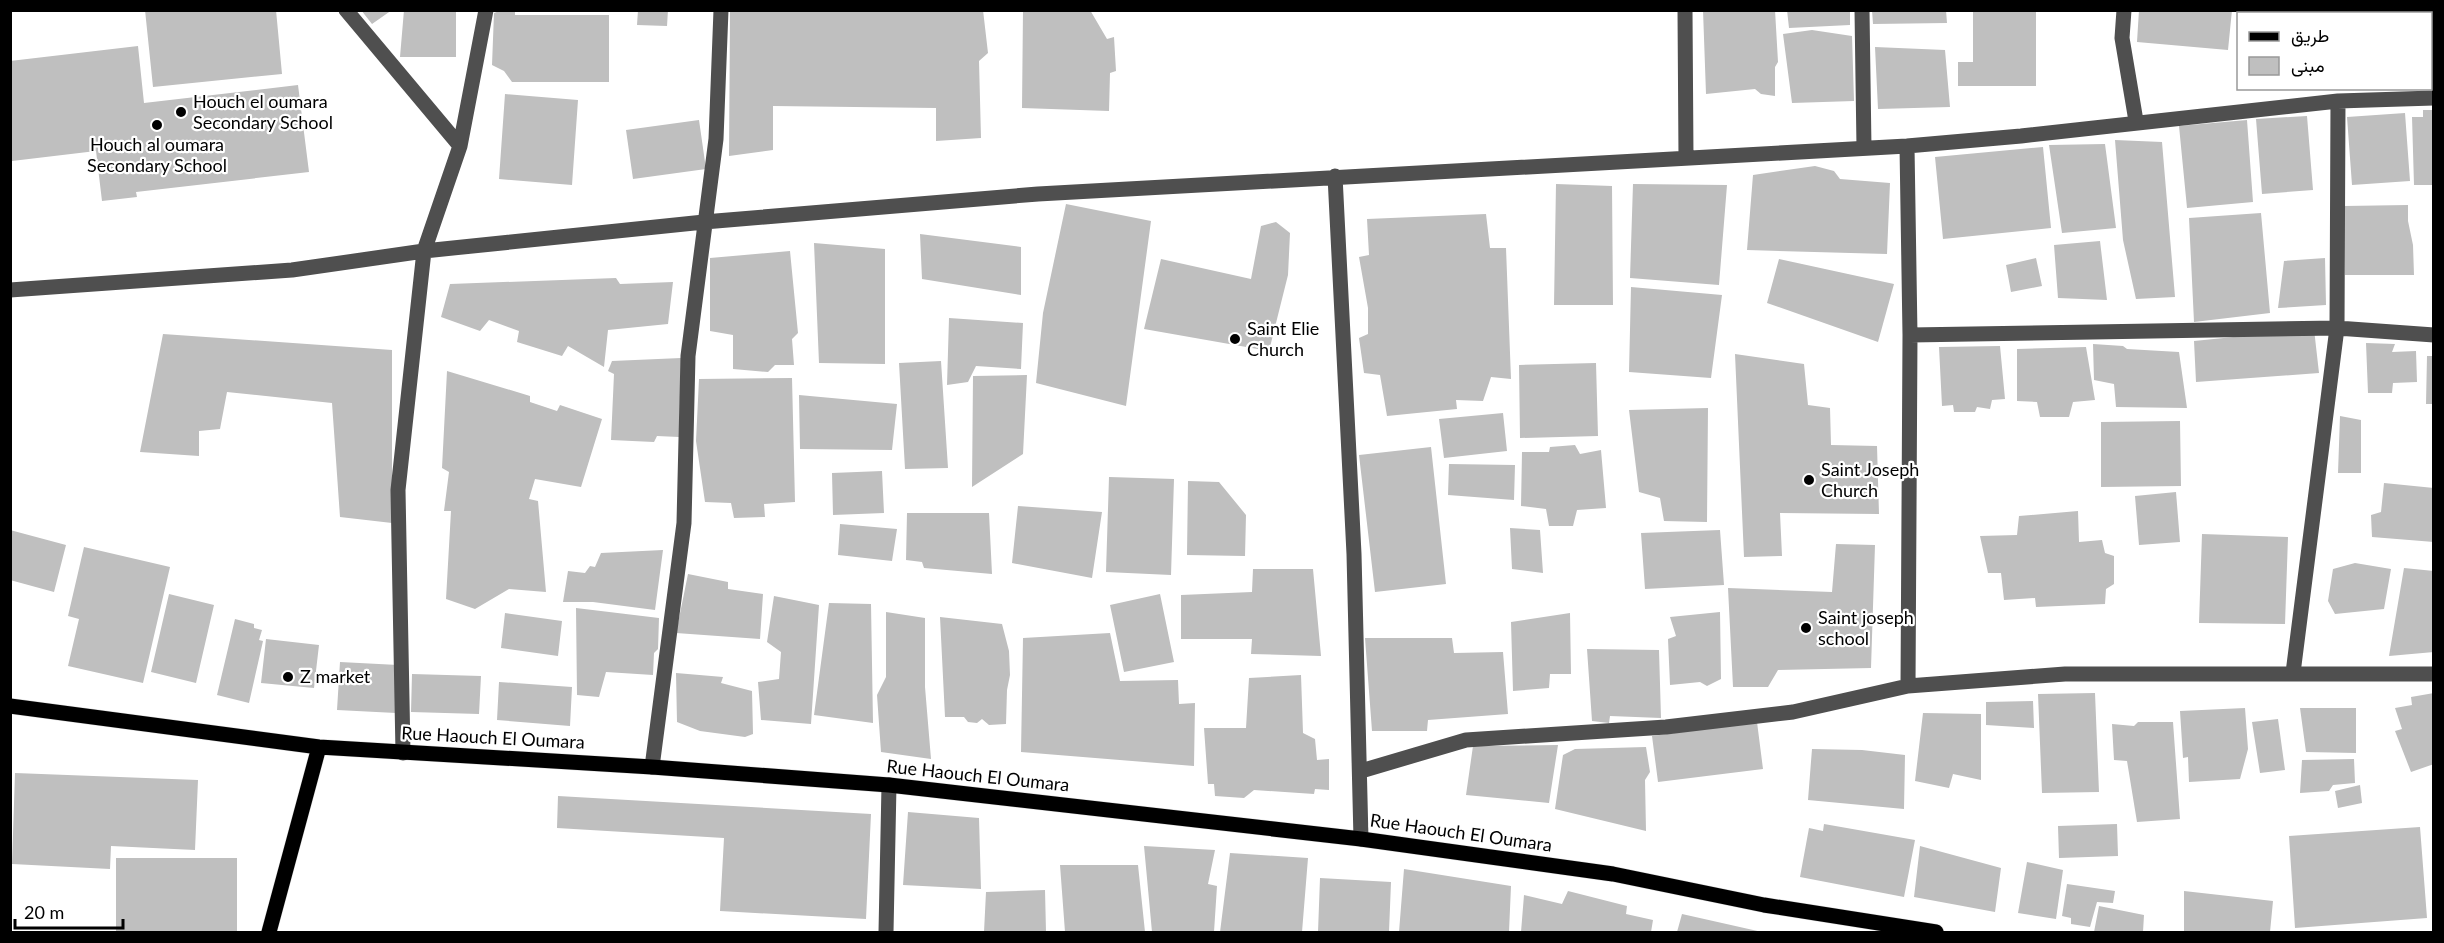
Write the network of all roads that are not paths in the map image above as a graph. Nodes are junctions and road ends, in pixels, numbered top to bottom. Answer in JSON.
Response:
{"nodes":[{"id":1,"x":346,"y":10,"type":"edge"},
{"id":2,"x":486,"y":10,"type":"edge"},
{"id":3,"x":721,"y":10,"type":"edge"},
{"id":4,"x":1685,"y":10,"type":"edge"},
{"id":5,"x":1862,"y":10,"type":"edge"},
{"id":6,"x":2124,"y":10,"type":"edge"},
{"id":7,"x":2433,"y":98,"type":"edge"},
{"id":8,"x":2338,"y":101,"type":"junction"},
{"id":9,"x":2136,"y":121,"type":"junction"},
{"id":10,"x":460,"y":146,"type":"junction"},
{"id":11,"x":1907,"y":146,"type":"junction"},
{"id":12,"x":1864,"y":148,"type":"junction"},
{"id":13,"x":1686,"y":158,"type":"junction"},
{"id":14,"x":1335,"y":176,"type":"junction"},
{"id":15,"x":704,"y":222,"type":"junction"},
{"id":16,"x":424,"y":251,"type":"junction"},
{"id":17,"x":11,"y":293,"type":"edge"},
{"id":18,"x":2337,"y":328,"type":"junction"},
{"id":19,"x":1910,"y":335,"type":"junction"},
{"id":20,"x":2433,"y":335,"type":"edge"},
{"id":21,"x":2294,"y":673,"type":"junction"},
{"id":22,"x":2433,"y":674,"type":"edge"},
{"id":23,"x":1908,"y":686,"type":"junction"},
{"id":24,"x":10,"y":706,"type":"edge"},
{"id":25,"x":319,"y":747,"type":"junction"},
{"id":26,"x":403,"y":753,"type":"junction"},
{"id":27,"x":652,"y":767,"type":"junction"},
{"id":28,"x":1361,"y":771,"type":"junction"},
{"id":29,"x":889,"y":785,"type":"junction"},
{"id":30,"x":1361,"y":839,"type":"junction"},
{"id":31,"x":269,"y":933,"type":"edge"},
{"id":32,"x":886,"y":933,"type":"edge"},
{"id":33,"x":1936,"y":933,"type":"edge"}],
"edges":[{"from":1,"to":10,"type":"street"},
{"from":2,"to":10,"type":"street"},
{"from":3,"to":15,"type":"street"},
{"from":4,"to":13,"type":"street"},
{"from":5,"to":12,"type":"street"},
{"from":6,"to":9,"type":"street"},
{"from":7,"to":8,"type":"street"},
{"from":8,"to":9,"type":"street"},
{"from":8,"to":18,"type":"street"},
{"from":9,"to":11,"type":"street"},
{"from":10,"to":16,"type":"street"},
{"from":11,"to":12,"type":"street"},
{"from":11,"to":19,"type":"street"},
{"from":12,"to":13,"type":"street"},
{"from":13,"to":14,"type":"street"},
{"from":14,"to":15,"type":"street"},
{"from":14,"to":28,"type":"street"},
{"from":15,"to":16,"type":"street"},
{"from":15,"to":27,"type":"street"},
{"from":16,"to":17,"type":"street"},
{"from":16,"to":26,"type":"street"},
{"from":18,"to":19,"type":"street"},
{"from":18,"to":20,"type":"street"},
{"from":18,"to":21,"type":"street"},
{"from":19,"to":23,"type":"street"},
{"from":21,"to":22,"type":"street"},
{"from":21,"to":23,"type":"street"},
{"from":23,"to":28,"type":"street"},
{"from":24,"to":25,"type":"main road","name":"Rue Haouch El Oumara"},
{"from":25,"to":26,"type":"main road","name":"Rue Haouch El Oumara"},
{"from":25,"to":31,"type":"main road"},
{"from":26,"to":27,"type":"main road","name":"Rue Haouch El Oumara"},
{"from":27,"to":29,"type":"main road","name":"Rue Haouch El Oumara"},
{"from":28,"to":30,"type":"street"},
{"from":29,"to":30,"type":"main road","name":"Rue Haouch El Oumara"},
{"from":29,"to":32,"type":"street"},
{"from":30,"to":33,"type":"main road","name":"Rue Haouch El Oumara"}]}
